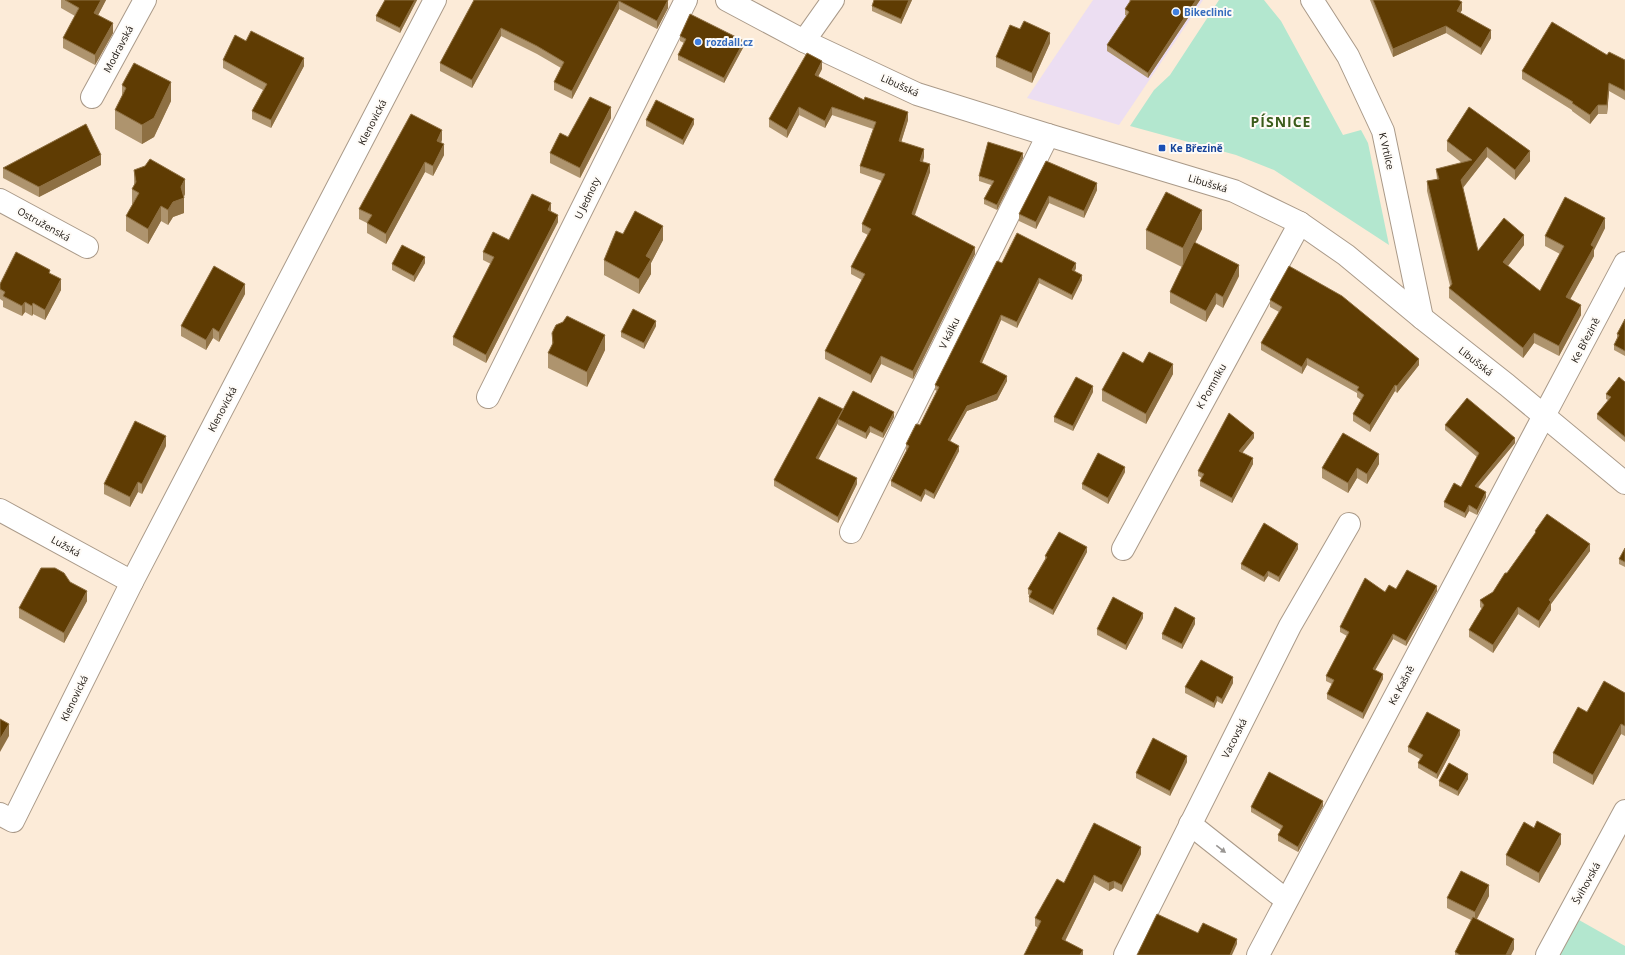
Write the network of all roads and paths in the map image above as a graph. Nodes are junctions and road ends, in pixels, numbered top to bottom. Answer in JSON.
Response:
{"nodes":[{"id":1,"x":145,"y":0,"type":"edge"},
{"id":2,"x":435,"y":0,"type":"edge"},
{"id":3,"x":686,"y":0,"type":"edge"},
{"id":4,"x":727,"y":0,"type":"edge"},
{"id":5,"x":833,"y":0,"type":"edge"},
{"id":6,"x":1316,"y":2,"type":"edge"},
{"id":7,"x":804,"y":40,"type":"junction"},
{"id":8,"x":92,"y":97,"type":"dead end"},
{"id":9,"x":1048,"y":135,"type":"junction"},
{"id":10,"x":0,"y":200,"type":"edge"},
{"id":11,"x":1300,"y":223,"type":"junction"},
{"id":12,"x":87,"y":247,"type":"dead end"},
{"id":13,"x":1625,"y":263,"type":"edge"},
{"id":14,"x":1422,"y":318,"type":"junction"},
{"id":15,"x":488,"y":397,"type":"dead end"},
{"id":16,"x":1545,"y":416,"type":"junction"},
{"id":17,"x":1625,"y":483,"type":"edge"},
{"id":18,"x":0,"y":510,"type":"edge"},
{"id":19,"x":1349,"y":524,"type":"dead end"},
{"id":20,"x":851,"y":532,"type":"dead end"},
{"id":21,"x":1123,"y":549,"type":"dead end"},
{"id":22,"x":132,"y":582,"type":"junction"},
{"id":23,"x":1625,"y":811,"type":"edge"},
{"id":24,"x":7,"y":818,"type":"edge"},
{"id":25,"x":1190,"y":824,"type":"junction"},
{"id":26,"x":1286,"y":900,"type":"junction"},
{"id":27,"x":1125,"y":955,"type":"edge"},
{"id":28,"x":1258,"y":955,"type":"edge"},
{"id":29,"x":1547,"y":955,"type":"edge"}],
"edges":[{"from":1,"to":8,"type":"street","name":"Modravská"},
{"from":2,"to":22,"type":"street","name":"Klenovická"},
{"from":3,"to":15,"type":"street","name":"U Jednoty"},
{"from":4,"to":7,"type":"street","name":"Libušská"},
{"from":5,"to":7,"type":"street"},
{"from":6,"to":14,"type":"street","name":"K Vrtilce"},
{"from":7,"to":9,"type":"street","name":"Libušská"},
{"from":9,"to":11,"type":"street","name":"Libušská"},
{"from":9,"to":20,"type":"street","name":"V kálku"},
{"from":10,"to":12,"type":"street","name":"Ostruženská"},
{"from":11,"to":14,"type":"street","name":"Libušská"},
{"from":11,"to":21,"type":"street","name":"K Pomníku"},
{"from":13,"to":16,"type":"street","name":"Ke Březině"},
{"from":14,"to":16,"type":"street","name":"Libušská"},
{"from":16,"to":17,"type":"street","name":"Libušská"},
{"from":16,"to":26,"type":"street","name":"Ke Kašně"},
{"from":18,"to":22,"type":"street","name":"Lužská"},
{"from":19,"to":25,"type":"street","name":"Vacovská"},
{"from":22,"to":24,"type":"street","name":"Klenovická"},
{"from":23,"to":29,"type":"street","name":"Švihovská"},
{"from":25,"to":26,"type":"street","one_way":true},
{"from":25,"to":27,"type":"street","name":"Vacovská"},
{"from":26,"to":28,"type":"street","name":"Ke Kašně"}]}
